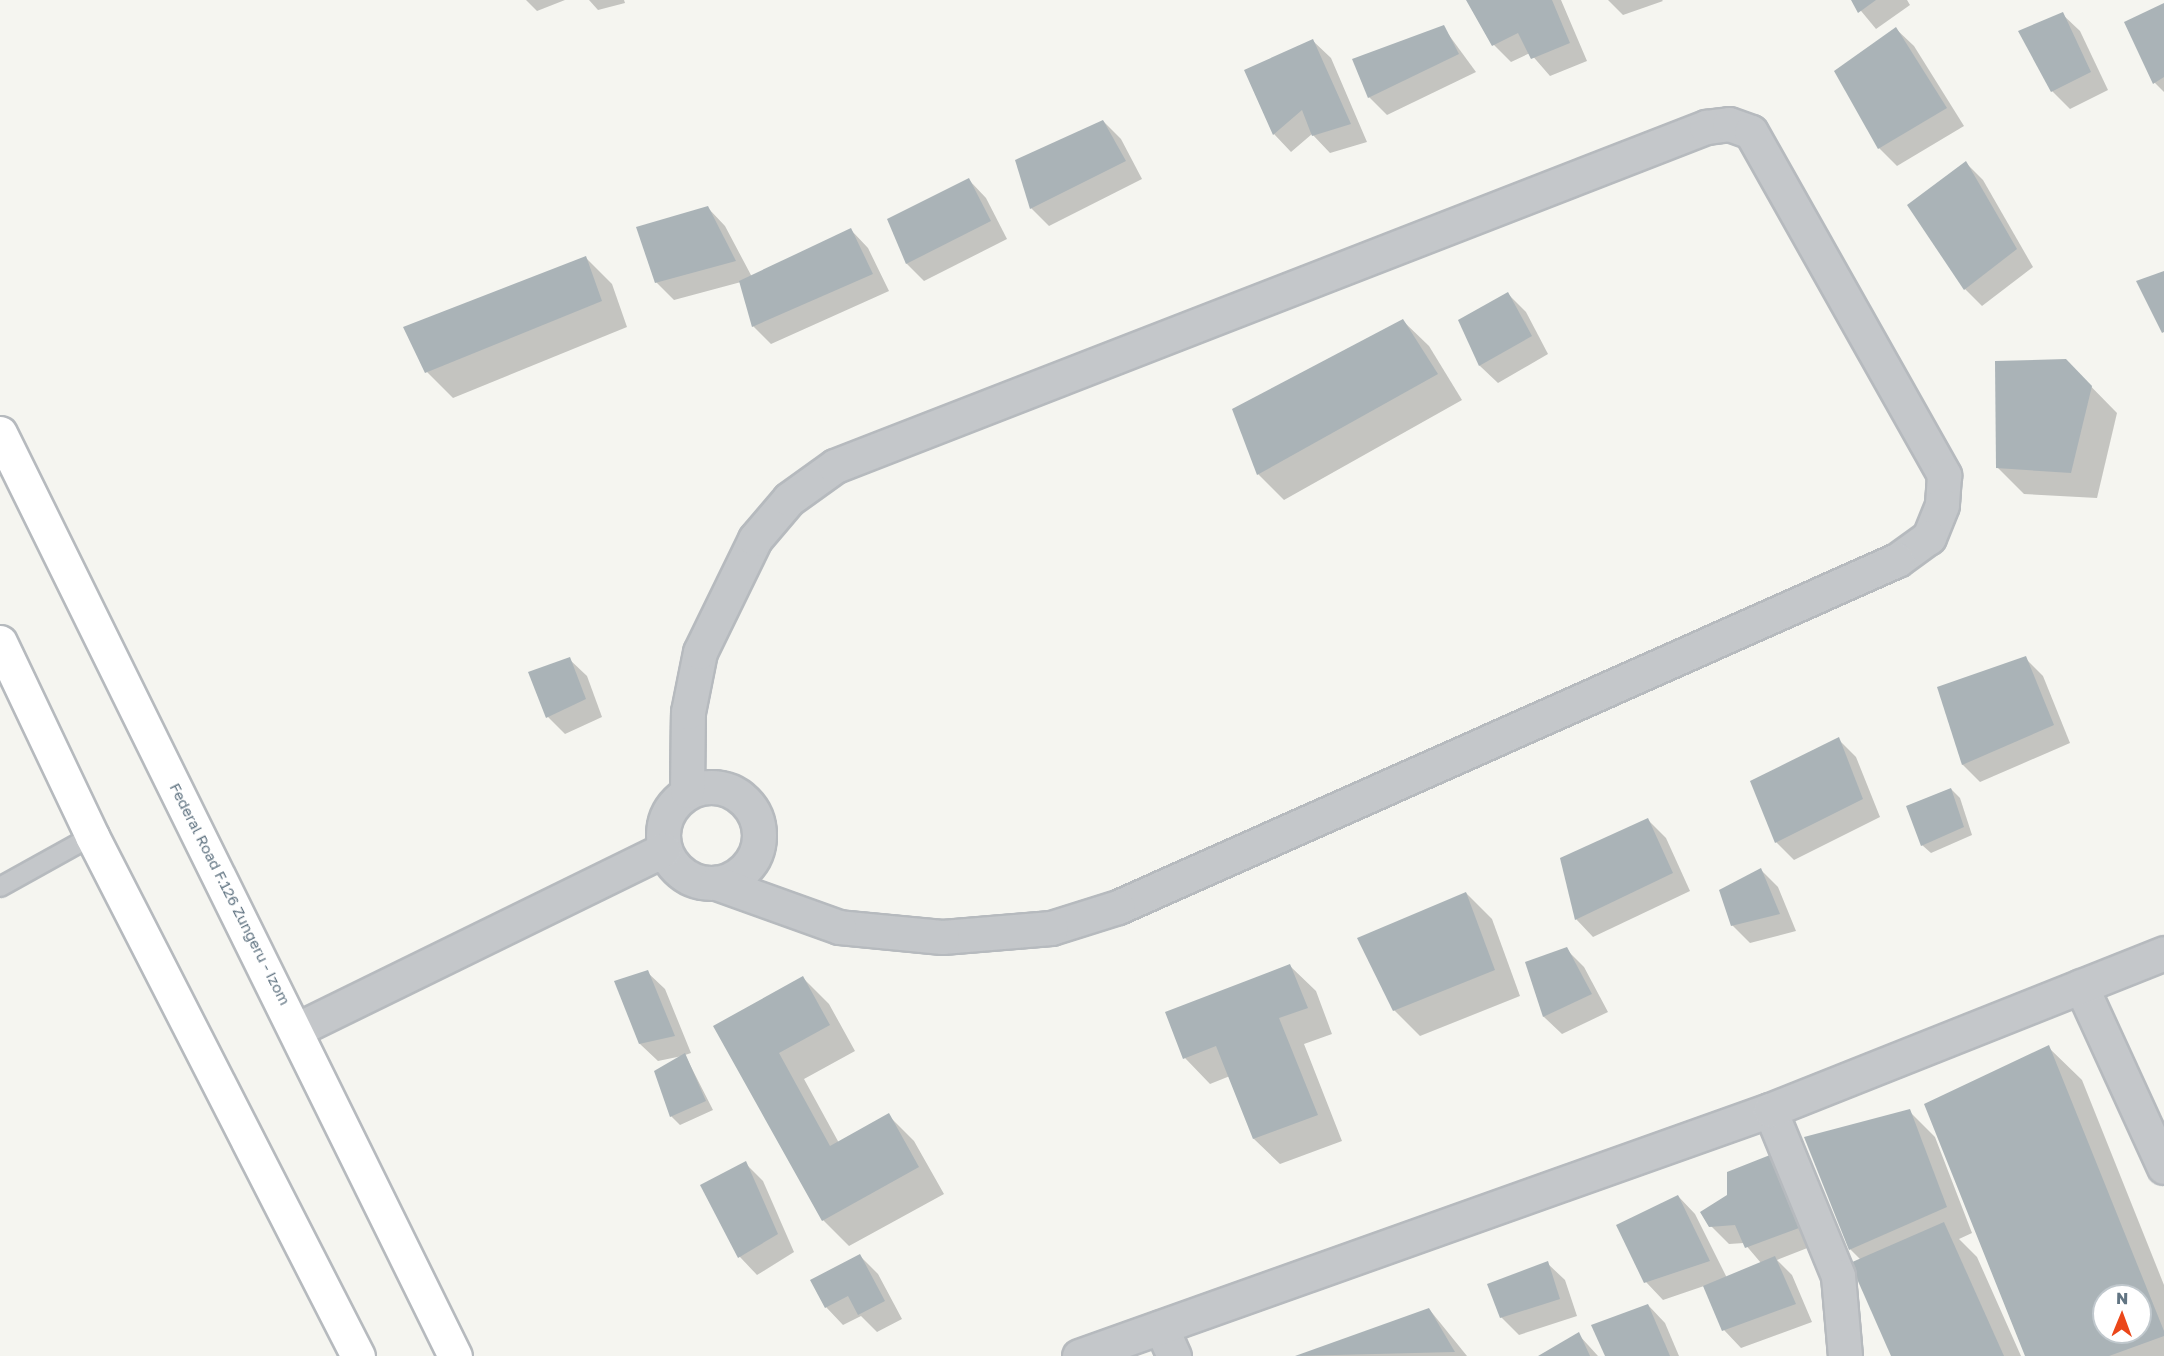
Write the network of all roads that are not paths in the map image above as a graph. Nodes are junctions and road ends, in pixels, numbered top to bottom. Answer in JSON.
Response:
{"nodes":[{"id":1,"x":0,"y":433,"type":"edge"},
{"id":2,"x":0,"y":642,"type":"edge"},
{"id":3,"x":687,"y":791,"type":"junction"},
{"id":4,"x":92,"y":836,"type":"junction"},
{"id":5,"x":663,"y":850,"type":"junction"},
{"id":6,"x":716,"y":883,"type":"junction"},
{"id":7,"x":0,"y":887,"type":"edge"},
{"id":8,"x":2164,"y":953,"type":"edge"},
{"id":9,"x":2081,"y":986,"type":"junction"},
{"id":10,"x":298,"y":1029,"type":"junction"},
{"id":11,"x":1770,"y":1110,"type":"junction"},
{"id":12,"x":2164,"y":1167,"type":"edge"},
{"id":13,"x":1168,"y":1342,"type":"edge"},
{"id":14,"x":358,"y":1356,"type":"edge"},
{"id":15,"x":455,"y":1356,"type":"edge"},
{"id":16,"x":1079,"y":1356,"type":"edge"},
{"id":17,"x":1845,"y":1356,"type":"edge"}],
"edges":[{"from":1,"to":10,"type":"main road","name":"Federal Road F.126 Zungeru - Izom"},
{"from":2,"to":4,"type":"main road"},
{"from":3,"to":5,"type":"street"},
{"from":3,"to":6,"type":"street"},
{"from":3,"to":6,"type":"street"},
{"from":4,"to":7,"type":"lane"},
{"from":4,"to":14,"type":"main road"},
{"from":5,"to":6,"type":"street"},
{"from":5,"to":10,"type":"street"},
{"from":8,"to":9,"type":"street"},
{"from":9,"to":11,"type":"street"},
{"from":9,"to":12,"type":"street"},
{"from":10,"to":15,"type":"main road","name":"Federal Road F.126 Zungeru - Izom"},
{"from":11,"to":13,"type":"street"},
{"from":11,"to":17,"type":"street"},
{"from":13,"to":16,"type":"street"}]}
